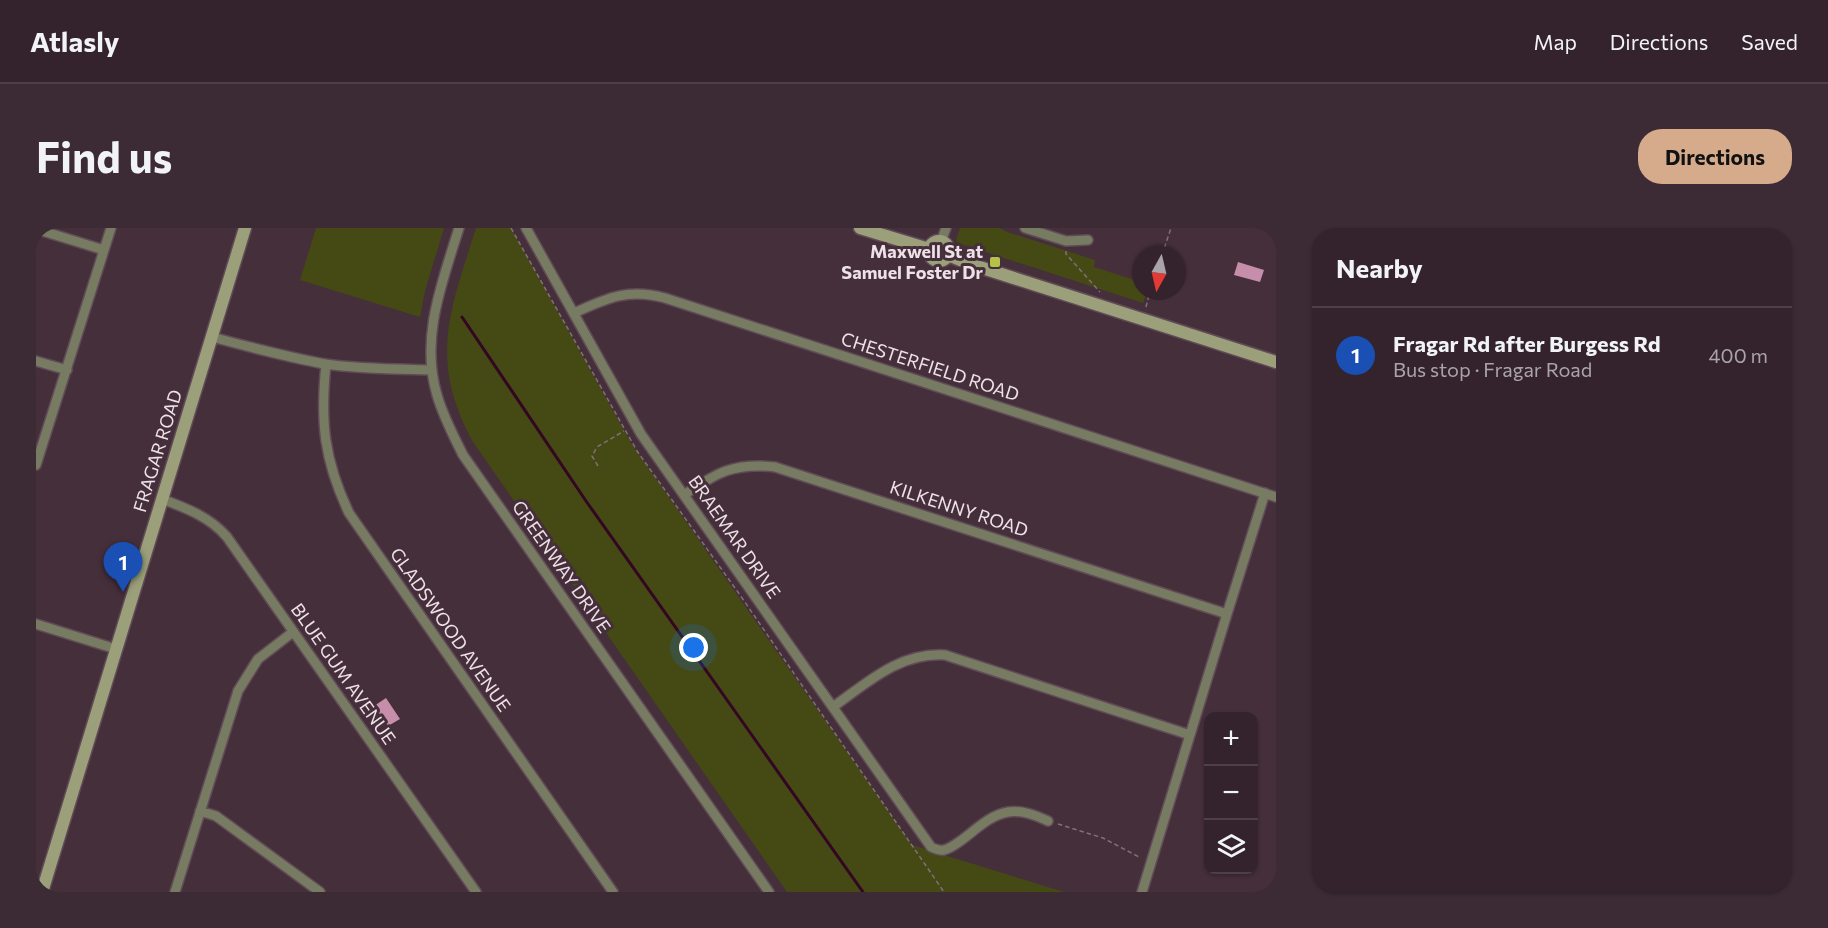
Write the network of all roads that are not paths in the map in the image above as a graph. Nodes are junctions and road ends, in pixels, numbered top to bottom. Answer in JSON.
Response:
{"nodes":[{"id":1,"x":111,"y":228,"type":"edge"},
{"id":2,"x":245,"y":228,"type":"edge"},
{"id":3,"x":459,"y":228,"type":"edge"},
{"id":4,"x":526,"y":228,"type":"edge"},
{"id":5,"x":861,"y":228,"type":"edge"},
{"id":6,"x":946,"y":228,"type":"edge"},
{"id":7,"x":1025,"y":228,"type":"edge"},
{"id":8,"x":36,"y":229,"type":"edge"},
{"id":9,"x":1088,"y":240,"type":"dead end"},
{"id":10,"x":941,"y":242,"type":"junction"},
{"id":11,"x":929,"y":249,"type":"junction"},
{"id":12,"x":104,"y":250,"type":"junction"},
{"id":13,"x":948,"y":255,"type":"junction"},
{"id":14,"x":574,"y":313,"type":"junction"},
{"id":15,"x":212,"y":337,"type":"junction"},
{"id":16,"x":36,"y":361,"type":"edge"},
{"id":17,"x":1276,"y":362,"type":"edge"},
{"id":18,"x":326,"y":364,"type":"junction"},
{"id":19,"x":67,"y":370,"type":"junction"},
{"id":20,"x":432,"y":370,"type":"junction"},
{"id":21,"x":36,"y":465,"type":"edge"},
{"id":22,"x":1265,"y":493,"type":"junction"},
{"id":23,"x":684,"y":495,"type":"junction"},
{"id":24,"x":1276,"y":497,"type":"edge"},
{"id":25,"x":162,"y":499,"type":"junction"},
{"id":26,"x":1227,"y":614,"type":"junction"},
{"id":27,"x":36,"y":624,"type":"edge"},
{"id":28,"x":293,"y":632,"type":"junction"},
{"id":29,"x":116,"y":649,"type":"junction"},
{"id":30,"x":833,"y":706,"type":"junction"},
{"id":31,"x":1190,"y":735,"type":"junction"},
{"id":32,"x":200,"y":811,"type":"junction"},
{"id":33,"x":1048,"y":821,"type":"road end"},
{"id":34,"x":42,"y":892,"type":"edge"},
{"id":35,"x":175,"y":892,"type":"edge"},
{"id":36,"x":320,"y":892,"type":"edge"},
{"id":37,"x":476,"y":892,"type":"edge"},
{"id":38,"x":613,"y":892,"type":"edge"},
{"id":39,"x":769,"y":892,"type":"edge"},
{"id":40,"x":1142,"y":892,"type":"edge"}],
"edges":[{"from":1,"to":12,"type":"street"},
{"from":2,"to":15,"type":"street","name":"FRAGAR ROAD"},
{"from":3,"to":20,"type":"street","name":"GREENWAY DRIVE"},
{"from":4,"to":14,"type":"street","name":"BRAEMAR DRIVE"},
{"from":5,"to":11,"type":"street"},
{"from":6,"to":10,"type":"street"},
{"from":7,"to":9,"type":"street"},
{"from":8,"to":12,"type":"street"},
{"from":10,"to":11,"type":"street"},
{"from":10,"to":13,"type":"street"},
{"from":11,"to":13,"type":"street"},
{"from":12,"to":19,"type":"street"},
{"from":13,"to":17,"type":"street"},
{"from":14,"to":22,"type":"street","name":"CHESTERFIELD ROAD"},
{"from":14,"to":23,"type":"street","name":"BRAEMAR DRIVE"},
{"from":15,"to":18,"type":"street"},
{"from":15,"to":25,"type":"street","name":"FRAGAR ROAD"},
{"from":16,"to":19,"type":"street"},
{"from":18,"to":20,"type":"street"},
{"from":18,"to":38,"type":"street","name":"GLADSWOOD AVENUE"},
{"from":19,"to":21,"type":"street"},
{"from":20,"to":39,"type":"street","name":"GREENWAY DRIVE"},
{"from":22,"to":24,"type":"street","name":"CHESTERFIELD ROAD"},
{"from":22,"to":26,"type":"street"},
{"from":23,"to":26,"type":"street","name":"KILKENNY ROAD"},
{"from":23,"to":30,"type":"street","name":"BRAEMAR DRIVE"},
{"from":25,"to":28,"type":"street","name":"BLUE GUM AVENUE"},
{"from":25,"to":29,"type":"street","name":"FRAGAR ROAD"},
{"from":26,"to":31,"type":"street"},
{"from":27,"to":29,"type":"street"},
{"from":28,"to":32,"type":"street"},
{"from":28,"to":37,"type":"street","name":"BLUE GUM AVENUE"},
{"from":29,"to":34,"type":"street","name":"FRAGAR ROAD"},
{"from":30,"to":31,"type":"street"},
{"from":30,"to":33,"type":"street","name":"BRAEMAR DRIVE"},
{"from":31,"to":40,"type":"street"},
{"from":32,"to":35,"type":"street"},
{"from":32,"to":36,"type":"street"}]}
